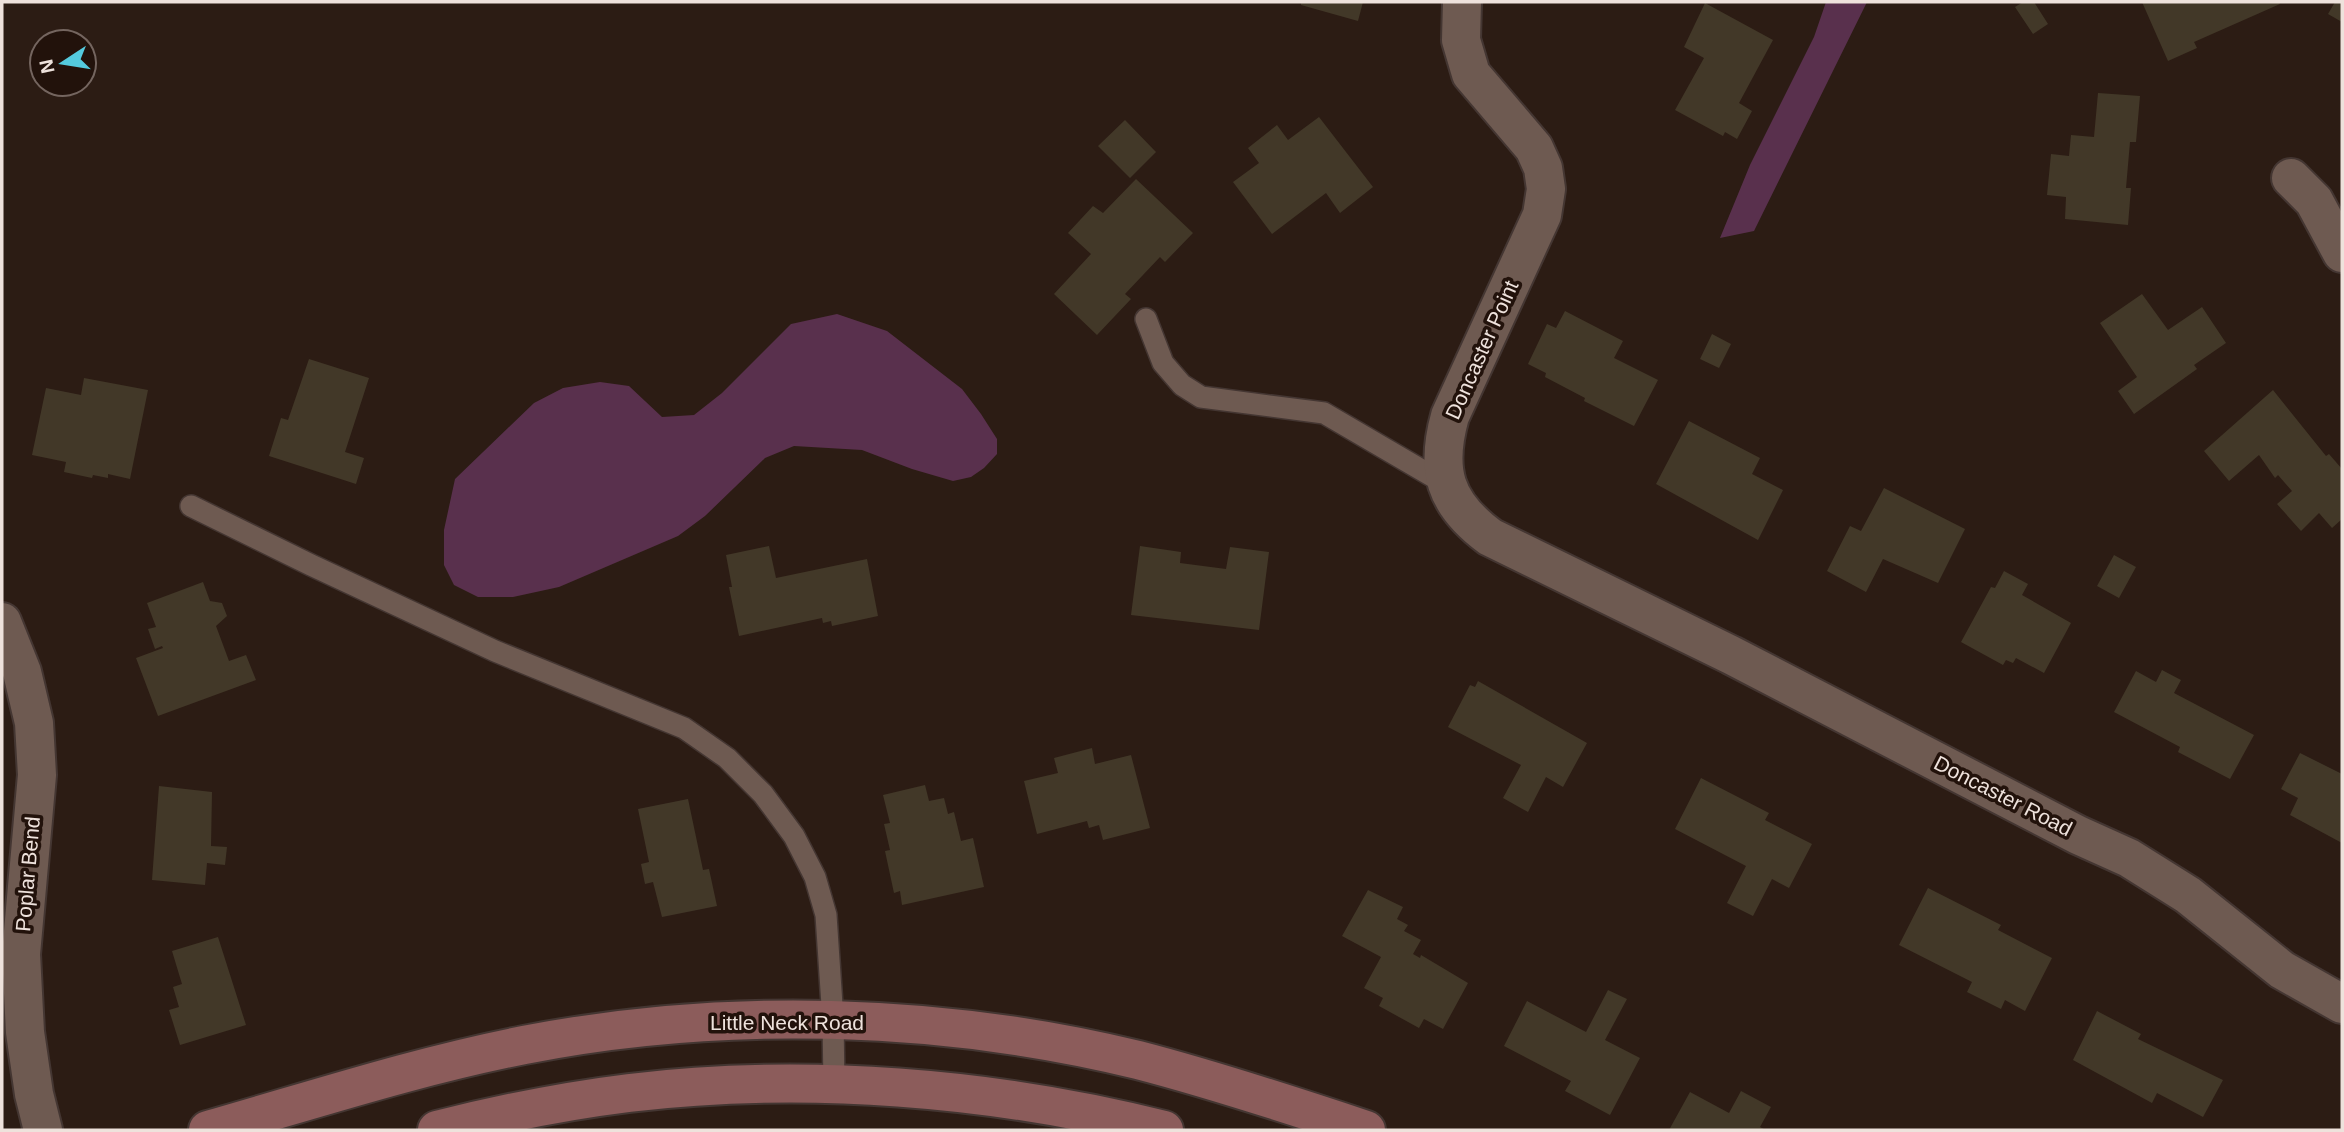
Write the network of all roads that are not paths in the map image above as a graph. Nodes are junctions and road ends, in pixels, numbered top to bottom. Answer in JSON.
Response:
{"nodes":[{"id":1,"x":1462,"y":2,"type":"edge"},
{"id":2,"x":2291,"y":178,"type":"dead end"},
{"id":3,"x":2342,"y":253,"type":"edge"},
{"id":4,"x":1146,"y":319,"type":"dead end"},
{"id":5,"x":1449,"y":486,"type":"junction"},
{"id":6,"x":191,"y":506,"type":"dead end"},
{"id":7,"x":1648,"y":614,"type":"joint"},
{"id":8,"x":2,"y":622,"type":"edge"},
{"id":9,"x":2342,"y":1004,"type":"edge"},
{"id":10,"x":834,"y":1020,"type":"junction"},
{"id":11,"x":834,"y":1085,"type":"junction"},
{"id":12,"x":43,"y":1130,"type":"edge"},
{"id":13,"x":208,"y":1130,"type":"edge"},
{"id":14,"x":437,"y":1130,"type":"edge"},
{"id":15,"x":1164,"y":1130,"type":"edge"},
{"id":16,"x":1366,"y":1130,"type":"edge"}],
"edges":[{"from":1,"to":5,"type":"street","name":"Doncaster Point"},
{"from":2,"to":3,"type":"street"},
{"from":4,"to":5,"type":"lane"},
{"from":5,"to":7,"type":"street","name":"Doncaster Point"},
{"from":6,"to":10,"type":"lane"},
{"from":7,"to":9,"type":"street","name":"Doncaster Road"},
{"from":8,"to":12,"type":"street","name":"Poplar Bend"},
{"from":10,"to":11,"type":"lane"},
{"from":10,"to":13,"type":"street","name":"Little Neck Road"},
{"from":10,"to":16,"type":"street","name":"Little Neck Road"},
{"from":11,"to":14,"type":"street"},
{"from":11,"to":15,"type":"street"}]}
